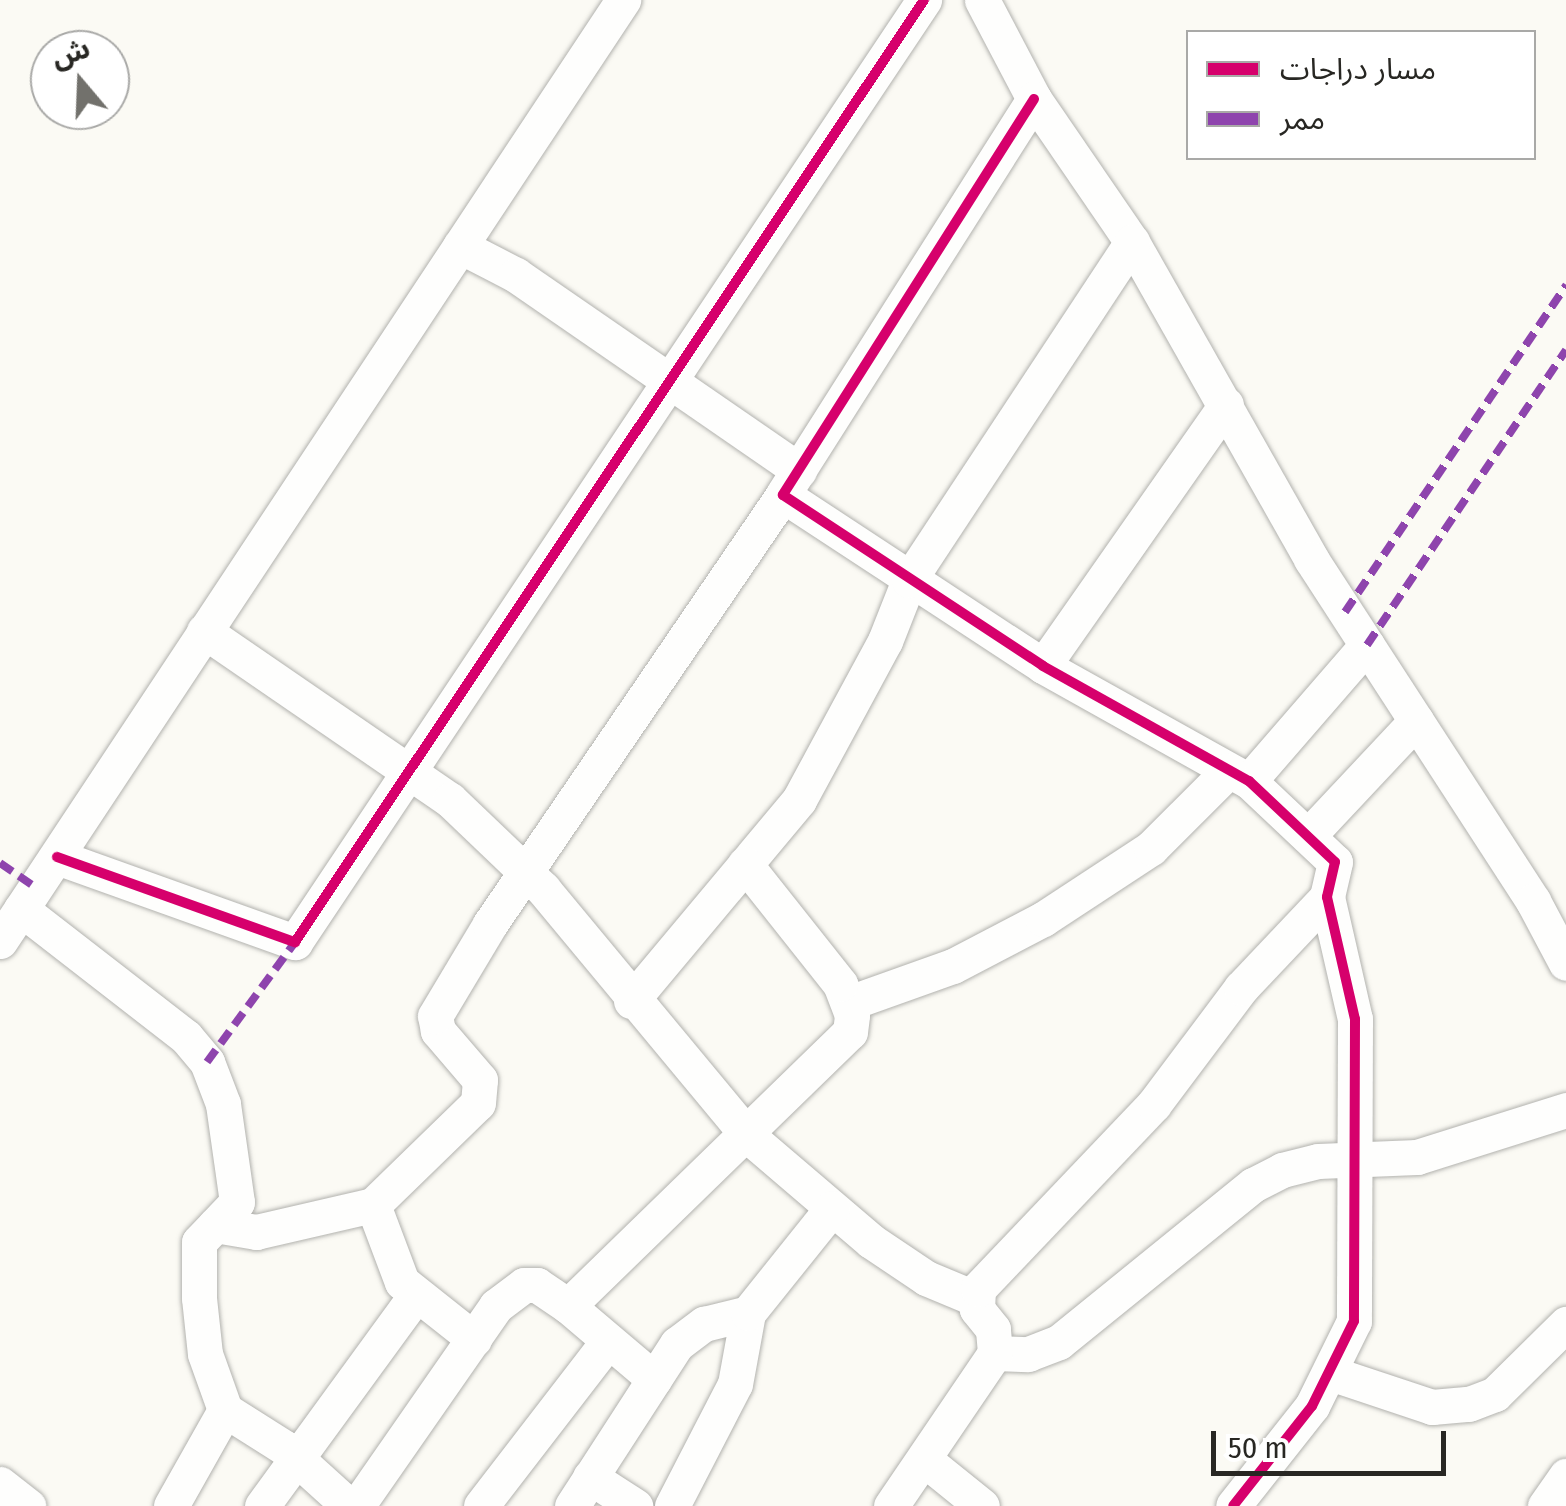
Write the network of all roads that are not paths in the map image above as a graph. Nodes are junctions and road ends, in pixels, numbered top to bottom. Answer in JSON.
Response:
{"nodes":[{"id":1,"x":623,"y":0,"type":"edge"},
{"id":2,"x":924,"y":0,"type":"edge"},
{"id":3,"x":982,"y":0,"type":"edge"},
{"id":4,"x":1034,"y":99,"type":"junction"},
{"id":5,"x":1132,"y":242,"type":"junction"},
{"id":6,"x":460,"y":246,"type":"junction"},
{"id":7,"x":670,"y":386,"type":"junction"},
{"id":8,"x":1226,"y":405,"type":"junction"},
{"id":9,"x":791,"y":482,"type":"junction"},
{"id":10,"x":909,"y":580,"type":"junction"},
{"id":11,"x":204,"y":631,"type":"junction"},
{"id":12,"x":1367,"y":646,"type":"junction"},
{"id":13,"x":1042,"y":666,"type":"junction"},
{"id":14,"x":1416,"y":720,"type":"junction"},
{"id":15,"x":408,"y":772,"type":"junction"},
{"id":16,"x":1239,"y":776,"type":"junction"},
{"id":17,"x":1308,"y":836,"type":"junction"},
{"id":18,"x":57,"y":857,"type":"junction"},
{"id":19,"x":745,"y":864,"type":"junction"},
{"id":20,"x":528,"y":874,"type":"junction"},
{"id":21,"x":1327,"y":898,"type":"junction"},
{"id":22,"x":21,"y":909,"type":"junction"},
{"id":23,"x":0,"y":941,"type":"edge"},
{"id":24,"x":1566,"y":963,"type":"edge"},
{"id":25,"x":632,"y":1000,"type":"junction"},
{"id":26,"x":849,"y":1003,"type":"junction"},
{"id":27,"x":1566,"y":1110,"type":"edge"},
{"id":28,"x":746,"y":1136,"type":"junction"},
{"id":29,"x":1356,"y":1160,"type":"junction"},
{"id":30,"x":373,"y":1205,"type":"junction"},
{"id":31,"x":832,"y":1208,"type":"junction"},
{"id":32,"x":215,"y":1225,"type":"junction"},
{"id":33,"x":416,"y":1295,"type":"junction"},
{"id":34,"x":974,"y":1298,"type":"junction"},
{"id":35,"x":568,"y":1306,"type":"junction"},
{"id":36,"x":748,"y":1313,"type":"junction"},
{"id":37,"x":1566,"y":1324,"type":"edge"},
{"id":38,"x":474,"y":1339,"type":"junction"},
{"id":39,"x":608,"y":1341,"type":"junction"},
{"id":40,"x":995,"y":1353,"type":"junction"},
{"id":41,"x":1330,"y":1374,"type":"junction"},
{"id":42,"x":654,"y":1379,"type":"junction"},
{"id":43,"x":225,"y":1410,"type":"junction"},
{"id":44,"x":297,"y":1459,"type":"junction"},
{"id":45,"x":926,"y":1460,"type":"junction"},
{"id":46,"x":1566,"y":1476,"type":"edge"},
{"id":47,"x":580,"y":1492,"type":"edge"},
{"id":48,"x":171,"y":1506,"type":"edge"},
{"id":49,"x":262,"y":1506,"type":"edge"},
{"id":50,"x":349,"y":1506,"type":"edge"},
{"id":51,"x":357,"y":1506,"type":"edge"},
{"id":52,"x":481,"y":1506,"type":"edge"},
{"id":53,"x":635,"y":1506,"type":"edge"},
{"id":54,"x":672,"y":1506,"type":"edge"},
{"id":55,"x":891,"y":1506,"type":"edge"},
{"id":56,"x":982,"y":1506,"type":"edge"},
{"id":57,"x":1233,"y":1506,"type":"edge"},
{"id":58,"x":1546,"y":1506,"type":"edge"}],
"edges":[{"from":1,"to":6,"type":"street"},
{"from":2,"to":7,"type":"street"},
{"from":3,"to":4,"type":"street"},
{"from":4,"to":5,"type":"street"},
{"from":4,"to":9,"type":"street"},
{"from":5,"to":8,"type":"street"},
{"from":5,"to":10,"type":"street"},
{"from":6,"to":7,"type":"street"},
{"from":6,"to":11,"type":"street"},
{"from":7,"to":9,"type":"street"},
{"from":7,"to":15,"type":"street"},
{"from":8,"to":12,"type":"street"},
{"from":8,"to":13,"type":"street"},
{"from":9,"to":10,"type":"street"},
{"from":9,"to":20,"type":"street"},
{"from":10,"to":13,"type":"street"},
{"from":10,"to":19,"type":"street"},
{"from":11,"to":15,"type":"street"},
{"from":11,"to":18,"type":"street"},
{"from":12,"to":14,"type":"street"},
{"from":12,"to":16,"type":"street"},
{"from":13,"to":16,"type":"street"},
{"from":14,"to":17,"type":"street"},
{"from":14,"to":24,"type":"street"},
{"from":15,"to":18,"type":"street"},
{"from":15,"to":20,"type":"street"},
{"from":16,"to":17,"type":"street"},
{"from":16,"to":26,"type":"street"},
{"from":17,"to":21,"type":"street"},
{"from":18,"to":22,"type":"street"},
{"from":19,"to":25,"type":"street"},
{"from":19,"to":26,"type":"street"},
{"from":20,"to":25,"type":"street"},
{"from":20,"to":30,"type":"street"},
{"from":21,"to":29,"type":"street"},
{"from":21,"to":34,"type":"street"},
{"from":22,"to":23,"type":"street"},
{"from":22,"to":32,"type":"street"},
{"from":25,"to":28,"type":"street"},
{"from":26,"to":28,"type":"street"},
{"from":27,"to":29,"type":"street"},
{"from":28,"to":31,"type":"street"},
{"from":28,"to":35,"type":"street"},
{"from":29,"to":40,"type":"street"},
{"from":29,"to":41,"type":"street"},
{"from":30,"to":32,"type":"street"},
{"from":30,"to":33,"type":"street"},
{"from":31,"to":34,"type":"street"},
{"from":31,"to":36,"type":"street"},
{"from":32,"to":43,"type":"street"},
{"from":33,"to":38,"type":"street"},
{"from":33,"to":44,"type":"street"},
{"from":34,"to":40,"type":"street"},
{"from":35,"to":38,"type":"street"},
{"from":35,"to":39,"type":"street"},
{"from":36,"to":42,"type":"street"},
{"from":36,"to":54,"type":"street"},
{"from":37,"to":41,"type":"street"},
{"from":38,"to":51,"type":"street"},
{"from":39,"to":42,"type":"street"},
{"from":39,"to":52,"type":"street"},
{"from":40,"to":45,"type":"street"},
{"from":41,"to":57,"type":"street"},
{"from":42,"to":47,"type":"street"},
{"from":43,"to":44,"type":"street"},
{"from":43,"to":48,"type":"street"},
{"from":44,"to":49,"type":"street"},
{"from":44,"to":50,"type":"street"},
{"from":45,"to":55,"type":"street"},
{"from":45,"to":56,"type":"street"},
{"from":46,"to":58,"type":"street"},
{"from":47,"to":53,"type":"street"}]}
